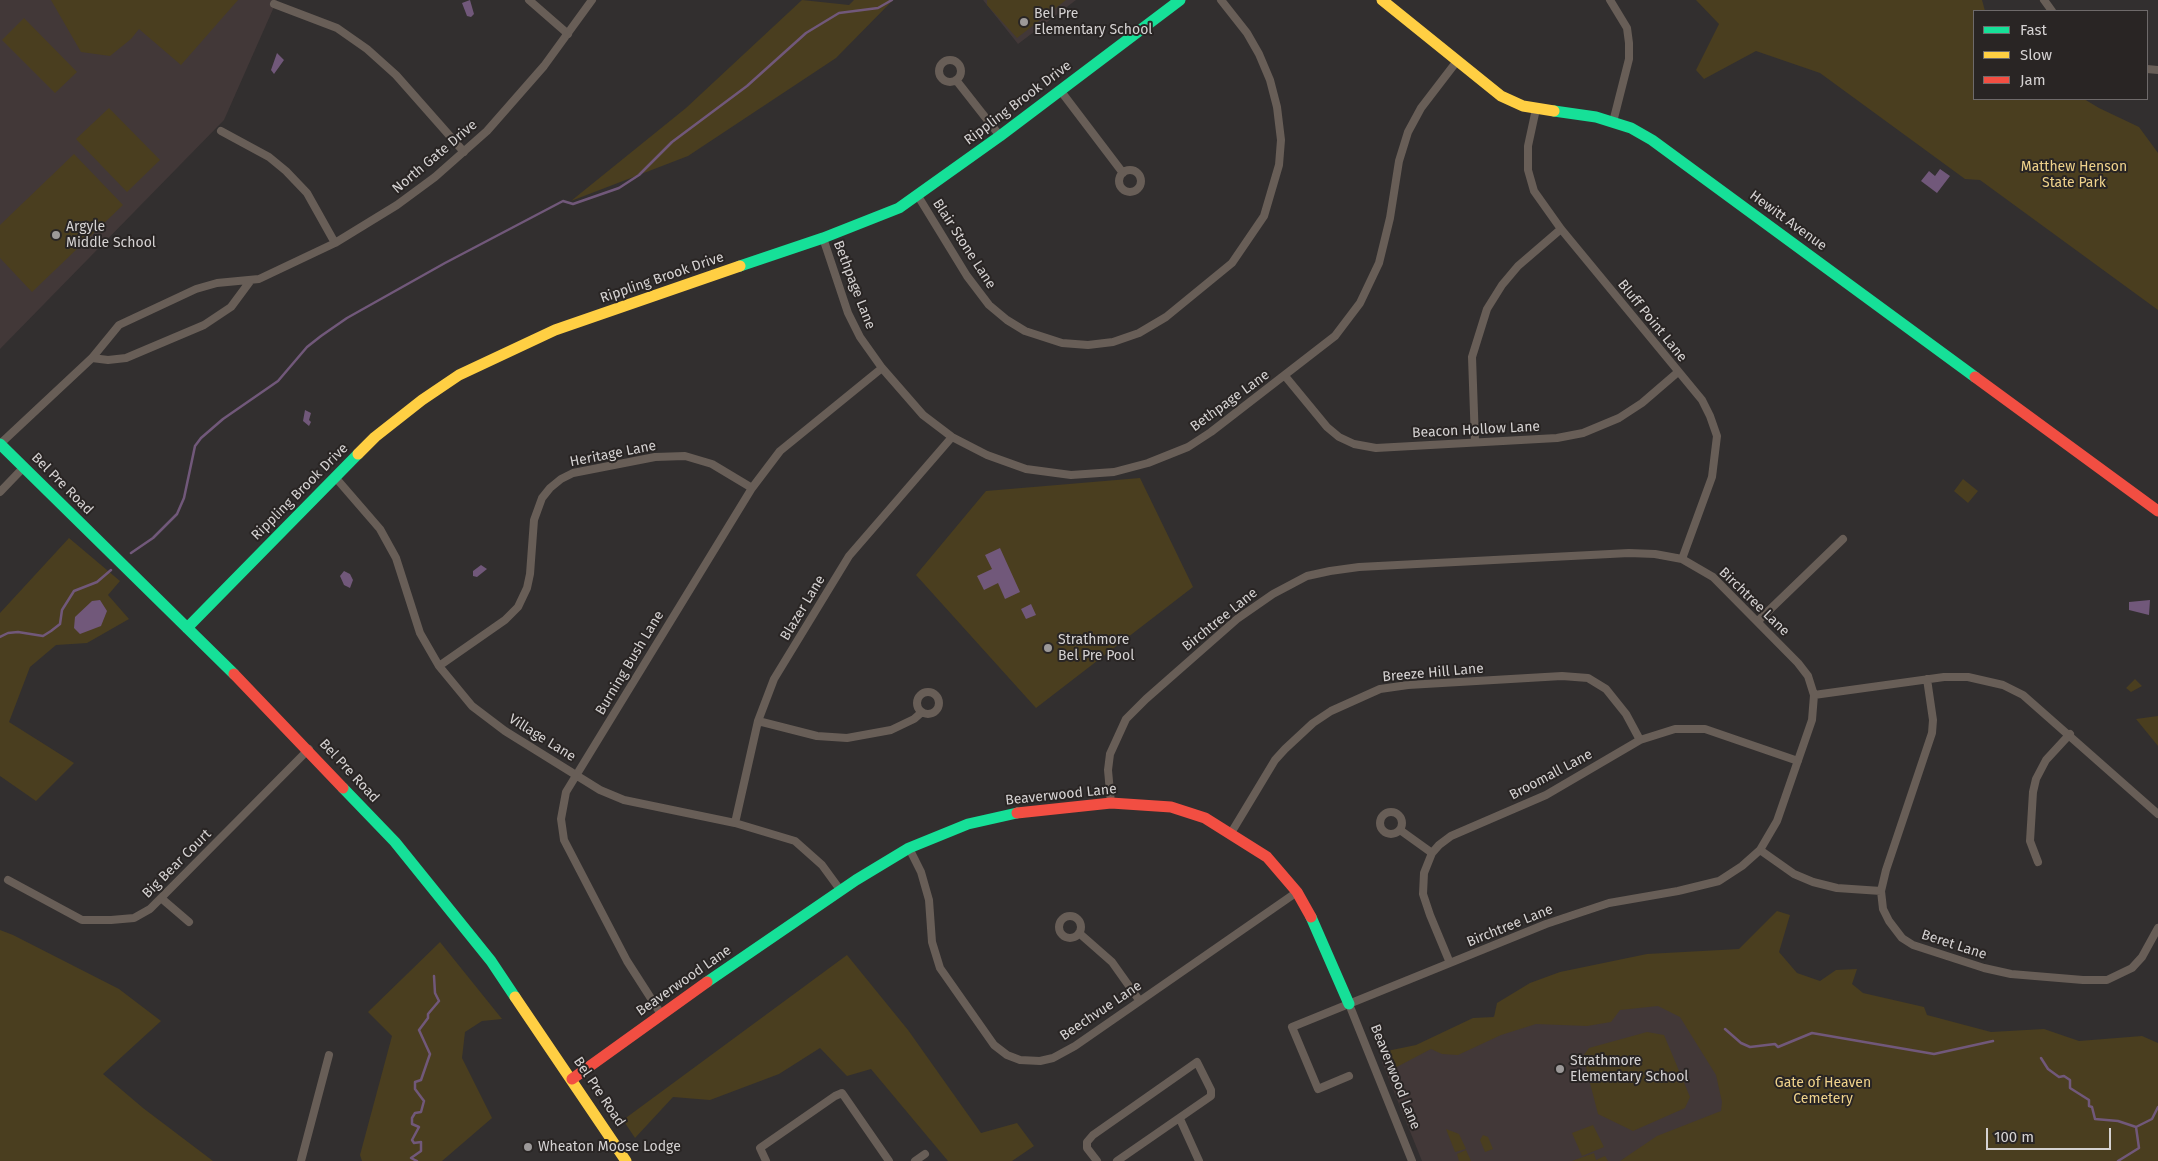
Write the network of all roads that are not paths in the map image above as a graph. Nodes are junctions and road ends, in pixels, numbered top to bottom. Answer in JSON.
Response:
{"nodes":[{"id":1,"x":529,"y":0,"type":"edge"},
{"id":2,"x":592,"y":0,"type":"edge"},
{"id":3,"x":1180,"y":0,"type":"edge"},
{"id":4,"x":1221,"y":0,"type":"edge"},
{"id":5,"x":1382,"y":0,"type":"edge"},
{"id":6,"x":1610,"y":0,"type":"edge"},
{"id":7,"x":274,"y":4,"type":"dead end"},
{"id":8,"x":568,"y":34,"type":"junction"},
{"id":9,"x":1457,"y":61,"type":"junction"},
{"id":10,"x":956,"y":80,"type":"dead end"},
{"id":11,"x":1060,"y":90,"type":"junction"},
{"id":12,"x":1536,"y":110,"type":"junction"},
{"id":13,"x":1613,"y":122,"type":"junction"},
{"id":14,"x":221,"y":131,"type":"dead end"},
{"id":15,"x":1000,"y":136,"type":"junction"},
{"id":16,"x":464,"y":152,"type":"junction"},
{"id":17,"x":1123,"y":172,"type":"dead end"},
{"id":18,"x":918,"y":196,"type":"junction"},
{"id":19,"x":1561,"y":229,"type":"junction"},
{"id":20,"x":823,"y":238,"type":"junction"},
{"id":21,"x":334,"y":243,"type":"junction"},
{"id":22,"x":251,"y":280,"type":"junction"},
{"id":23,"x":92,"y":358,"type":"junction"},
{"id":24,"x":882,"y":368,"type":"junction"},
{"id":25,"x":1678,"y":372,"type":"junction"},
{"id":26,"x":1285,"y":376,"type":"junction"},
{"id":27,"x":952,"y":437,"type":"junction"},
{"id":28,"x":1475,"y":441,"type":"junction"},
{"id":29,"x":0,"y":444,"type":"edge"},
{"id":30,"x":24,"y":467,"type":"junction"},
{"id":31,"x":335,"y":477,"type":"junction"},
{"id":32,"x":752,"y":488,"type":"junction"},
{"id":33,"x":0,"y":492,"type":"edge"},
{"id":34,"x":2158,"y":511,"type":"edge"},
{"id":35,"x":1843,"y":539,"type":"dead end"},
{"id":36,"x":1682,"y":559,"type":"junction"},
{"id":37,"x":1758,"y":620,"type":"junction"},
{"id":38,"x":187,"y":628,"type":"junction"},
{"id":39,"x":439,"y":666,"type":"junction"},
{"id":40,"x":1927,"y":679,"type":"junction"},
{"id":41,"x":1814,"y":695,"type":"junction"},
{"id":42,"x":922,"y":712,"type":"dead end"},
{"id":43,"x":758,"y":721,"type":"junction"},
{"id":44,"x":2070,"y":734,"type":"junction"},
{"id":45,"x":1640,"y":740,"type":"junction"},
{"id":46,"x":309,"y":749,"type":"junction"},
{"id":47,"x":1798,"y":761,"type":"junction"},
{"id":48,"x":576,"y":775,"type":"junction"},
{"id":49,"x":1111,"y":802,"type":"junction"},
{"id":50,"x":2158,"y":814,"type":"edge"},
{"id":51,"x":735,"y":823,"type":"junction"},
{"id":52,"x":1400,"y":830,"type":"dead end"},
{"id":53,"x":1231,"y":833,"type":"junction"},
{"id":54,"x":909,"y":848,"type":"junction"},
{"id":55,"x":1760,"y":850,"type":"junction"},
{"id":56,"x":1432,"y":853,"type":"junction"},
{"id":57,"x":2038,"y":862,"type":"dead end"},
{"id":58,"x":8,"y":880,"type":"dead end"},
{"id":59,"x":841,"y":891,"type":"junction"},
{"id":60,"x":1297,"y":892,"type":"junction"},
{"id":61,"x":1881,"y":892,"type":"junction"},
{"id":62,"x":161,"y":898,"type":"junction"},
{"id":63,"x":189,"y":922,"type":"dead end"},
{"id":64,"x":2158,"y":928,"type":"edge"},
{"id":65,"x":1079,"y":934,"type":"dead end"},
{"id":66,"x":1450,"y":964,"type":"junction"},
{"id":67,"x":1139,"y":1000,"type":"junction"},
{"id":68,"x":1349,"y":1004,"type":"junction"},
{"id":69,"x":661,"y":1014,"type":"junction"},
{"id":70,"x":329,"y":1055,"type":"dead end"},
{"id":71,"x":1350,"y":1076,"type":"dead end"},
{"id":72,"x":572,"y":1080,"type":"junction"},
{"id":73,"x":1180,"y":1119,"type":"junction"},
{"id":74,"x":925,"y":1154,"type":"dead end"},
{"id":75,"x":301,"y":1161,"type":"edge"},
{"id":76,"x":626,"y":1161,"type":"edge"},
{"id":77,"x":766,"y":1161,"type":"edge"},
{"id":78,"x":889,"y":1161,"type":"edge"},
{"id":79,"x":915,"y":1161,"type":"edge"},
{"id":80,"x":1097,"y":1161,"type":"edge"},
{"id":81,"x":1117,"y":1161,"type":"edge"},
{"id":82,"x":1199,"y":1161,"type":"edge"},
{"id":83,"x":1412,"y":1161,"type":"edge"}],
"edges":[{"from":1,"to":8,"type":"street"},
{"from":2,"to":8,"type":"street","name":"North Gate Drive"},
{"from":3,"to":11,"type":"street","name":"Rippling Brook Drive"},
{"from":4,"to":18,"type":"street","name":"Blair Stone Lane"},
{"from":5,"to":9,"type":"street","name":"Hewitt Avenue"},
{"from":6,"to":13,"type":"street"},
{"from":7,"to":16,"type":"street"},
{"from":8,"to":16,"type":"street","name":"North Gate Drive"},
{"from":9,"to":12,"type":"street","name":"Hewitt Avenue"},
{"from":9,"to":26,"type":"street","name":"Bethpage Lane"},
{"from":10,"to":15,"type":"street"},
{"from":11,"to":15,"type":"street","name":"Rippling Brook Drive"},
{"from":11,"to":17,"type":"street"},
{"from":12,"to":13,"type":"street","name":"Hewitt Avenue"},
{"from":12,"to":19,"type":"street","name":"Bluff Point Lane"},
{"from":13,"to":34,"type":"street","name":"Hewitt Avenue"},
{"from":14,"to":21,"type":"street"},
{"from":15,"to":18,"type":"street","name":"Rippling Brook Drive"},
{"from":16,"to":21,"type":"street","name":"North Gate Drive"},
{"from":18,"to":20,"type":"street","name":"Rippling Brook Drive"},
{"from":19,"to":25,"type":"street","name":"Bluff Point Lane"},
{"from":19,"to":28,"type":"street"},
{"from":20,"to":24,"type":"street","name":"Bethpage Lane"},
{"from":20,"to":31,"type":"street","name":"Rippling Brook Drive"},
{"from":21,"to":22,"type":"street","name":"North Gate Drive"},
{"from":22,"to":23,"type":"street","name":"North Gate Drive"},
{"from":22,"to":23,"type":"street"},
{"from":23,"to":29,"type":"street","name":"North Gate Drive"},
{"from":24,"to":27,"type":"street","name":"Bethpage Lane"},
{"from":24,"to":32,"type":"street","name":"Burning Bush Lane"},
{"from":25,"to":28,"type":"street","name":"Beacon Hollow Lane"},
{"from":25,"to":36,"type":"street","name":"Bluff Point Lane"},
{"from":26,"to":27,"type":"street","name":"Bethpage Lane"},
{"from":26,"to":28,"type":"street","name":"Beacon Hollow Lane"},
{"from":27,"to":43,"type":"street","name":"Blazer Lane"},
{"from":29,"to":30,"type":"street","name":"Bel Pre Road"},
{"from":30,"to":33,"type":"street"},
{"from":30,"to":38,"type":"street","name":"Bel Pre Road"},
{"from":31,"to":38,"type":"street","name":"Rippling Brook Drive"},
{"from":31,"to":39,"type":"street","name":"Village Lane"},
{"from":32,"to":39,"type":"street","name":"Heritage Lane"},
{"from":32,"to":48,"type":"street","name":"Burning Bush Lane"},
{"from":35,"to":37,"type":"street"},
{"from":36,"to":37,"type":"street","name":"Birchtree Lane"},
{"from":36,"to":49,"type":"street","name":"Birchtree Lane"},
{"from":37,"to":41,"type":"street","name":"Birchtree Lane"},
{"from":38,"to":46,"type":"street","name":"Bel Pre Road"},
{"from":39,"to":48,"type":"street","name":"Village Lane"},
{"from":40,"to":41,"type":"street"},
{"from":40,"to":44,"type":"street"},
{"from":40,"to":61,"type":"street","name":"Beret Lane"},
{"from":41,"to":47,"type":"street","name":"Birchtree Lane"},
{"from":42,"to":43,"type":"street"},
{"from":43,"to":51,"type":"street","name":"Blazer Lane"},
{"from":44,"to":50,"type":"street"},
{"from":44,"to":57,"type":"street"},
{"from":45,"to":47,"type":"street","name":"Broomall Lane"},
{"from":45,"to":53,"type":"street","name":"Breeze Hill Lane"},
{"from":45,"to":56,"type":"street","name":"Broomall Lane"},
{"from":46,"to":62,"type":"street","name":"Big Bear Court"},
{"from":46,"to":72,"type":"street","name":"Bel Pre Road"},
{"from":47,"to":55,"type":"street","name":"Birchtree Lane"},
{"from":48,"to":51,"type":"street","name":"Village Lane"},
{"from":48,"to":69,"type":"street","name":"Burning Bush Lane"},
{"from":49,"to":53,"type":"street","name":"Beaverwood Lane"},
{"from":49,"to":54,"type":"street","name":"Beaverwood Lane"},
{"from":51,"to":59,"type":"street","name":"Village Lane"},
{"from":52,"to":56,"type":"street"},
{"from":53,"to":60,"type":"street","name":"Beaverwood Lane"},
{"from":54,"to":59,"type":"street","name":"Beaverwood Lane"},
{"from":54,"to":67,"type":"street","name":"Beechvue Lane"},
{"from":55,"to":61,"type":"street"},
{"from":55,"to":66,"type":"street","name":"Birchtree Lane"},
{"from":56,"to":66,"type":"street","name":"Broomall Lane"},
{"from":58,"to":62,"type":"street","name":"Big Bear Court"},
{"from":59,"to":69,"type":"street","name":"Beaverwood Lane"},
{"from":60,"to":67,"type":"street","name":"Beechvue Lane"},
{"from":60,"to":68,"type":"street","name":"Beaverwood Lane"},
{"from":61,"to":64,"type":"street","name":"Beret Lane"},
{"from":62,"to":63,"type":"street"},
{"from":65,"to":67,"type":"street"},
{"from":66,"to":68,"type":"street","name":"Birchtree Lane"},
{"from":68,"to":71,"type":"street"},
{"from":68,"to":83,"type":"street","name":"Beaverwood Lane"},
{"from":69,"to":72,"type":"street","name":"Beaverwood Lane"},
{"from":70,"to":75,"type":"street"},
{"from":72,"to":76,"type":"street","name":"Bel Pre Road"},
{"from":73,"to":80,"type":"street"},
{"from":73,"to":81,"type":"street"},
{"from":73,"to":82,"type":"street"},
{"from":74,"to":79,"type":"street"},
{"from":77,"to":78,"type":"street"}]}
